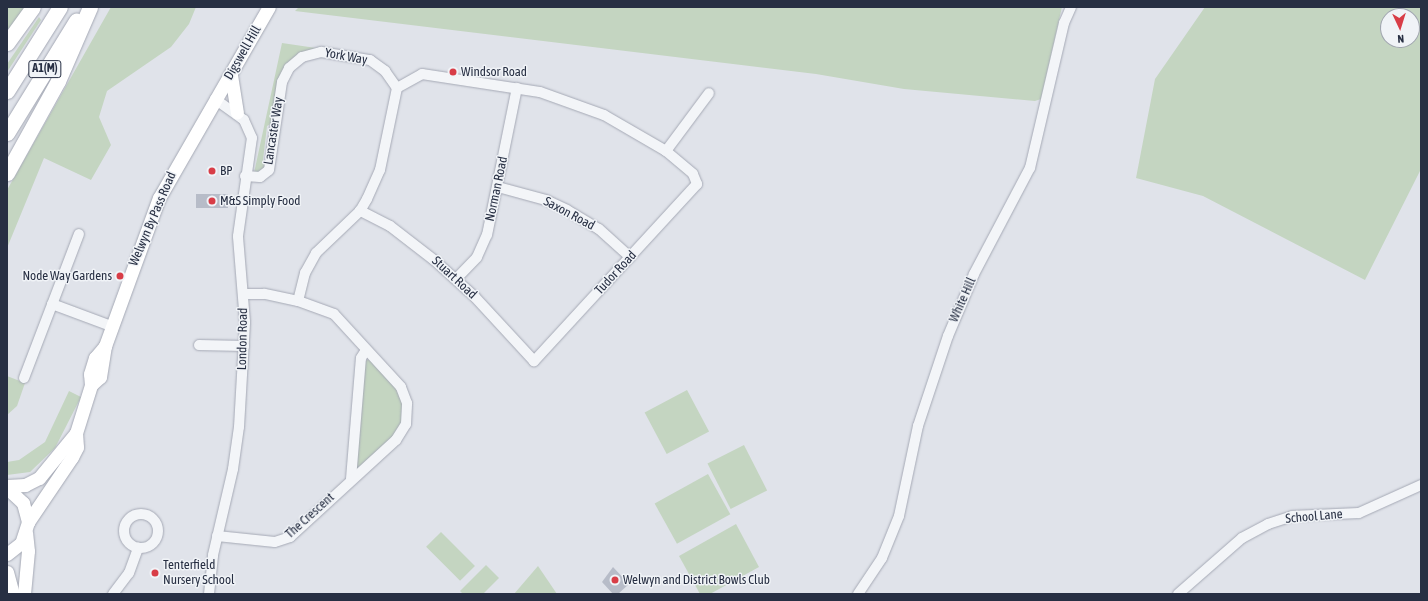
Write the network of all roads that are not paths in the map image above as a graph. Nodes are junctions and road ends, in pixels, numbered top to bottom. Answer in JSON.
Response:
{"nodes":[{"id":1,"x":33,"y":7,"type":"edge"},
{"id":2,"x":60,"y":7,"type":"edge"},
{"id":3,"x":86,"y":7,"type":"edge"},
{"id":4,"x":90,"y":7,"type":"edge"},
{"id":5,"x":268,"y":7,"type":"edge"},
{"id":6,"x":1071,"y":7,"type":"edge"},
{"id":7,"x":7,"y":44,"type":"edge"},
{"id":8,"x":289,"y":68,"type":"joint"},
{"id":9,"x":230,"y":75,"type":"junction"},
{"id":10,"x":397,"y":88,"type":"junction"},
{"id":11,"x":517,"y":88,"type":"junction"},
{"id":12,"x":7,"y":90,"type":"edge"},
{"id":13,"x":709,"y":93,"type":"dead end"},
{"id":14,"x":215,"y":99,"type":"junction"},
{"id":15,"x":237,"y":113,"type":"junction"},
{"id":16,"x":7,"y":133,"type":"edge"},
{"id":17,"x":666,"y":151,"type":"junction"},
{"id":18,"x":7,"y":173,"type":"edge"},
{"id":19,"x":245,"y":176,"type":"junction"},
{"id":20,"x":498,"y":187,"type":"junction"},
{"id":21,"x":360,"y":211,"type":"junction"},
{"id":22,"x":79,"y":234,"type":"dead end"},
{"id":23,"x":630,"y":257,"type":"junction"},
{"id":24,"x":456,"y":279,"type":"junction"},
{"id":25,"x":243,"y":294,"type":"junction"},
{"id":26,"x":298,"y":301,"type":"junction"},
{"id":27,"x":52,"y":304,"type":"junction"},
{"id":28,"x":111,"y":326,"type":"junction"},
{"id":29,"x":198,"y":345,"type":"dead end"},
{"id":30,"x":244,"y":346,"type":"junction"},
{"id":31,"x":366,"y":350,"type":"junction"},
{"id":32,"x":534,"y":361,"type":"joint"},
{"id":33,"x":24,"y":378,"type":"dead end"},
{"id":34,"x":76,"y":433,"type":"junction"},
{"id":35,"x":351,"y":480,"type":"junction"},
{"id":36,"x":1421,"y":484,"type":"edge"},
{"id":37,"x":7,"y":487,"type":"edge"},
{"id":38,"x":27,"y":528,"type":"junction"},
{"id":39,"x":217,"y":536,"type":"junction"},
{"id":40,"x":138,"y":548,"type":"dead end"},
{"id":41,"x":7,"y":554,"type":"edge"},
{"id":42,"x":7,"y":572,"type":"edge"},
{"id":43,"x":13,"y":594,"type":"edge"},
{"id":44,"x":24,"y":594,"type":"edge"},
{"id":45,"x":113,"y":594,"type":"edge"},
{"id":46,"x":209,"y":594,"type":"edge"},
{"id":47,"x":858,"y":594,"type":"edge"},
{"id":48,"x":1178,"y":594,"type":"edge"}],
"edges":[{"from":1,"to":7,"type":"highway"},
{"from":2,"to":12,"type":"highway","number":"A1(M)"},
{"from":3,"to":16,"type":"highway","number":"A1(M)"},
{"from":4,"to":18,"type":"highway","number":"A1(M)"},
{"from":5,"to":9,"type":"main road","name":"Digswell Hill"},
{"from":6,"to":47,"type":"street","name":"White Hill"},
{"from":8,"to":10,"type":"street","name":"York Way"},
{"from":8,"to":19,"type":"street","name":"Lancaster Way"},
{"from":9,"to":14,"type":"main road","name":"Digswell Hill"},
{"from":9,"to":15,"type":"main road"},
{"from":10,"to":11,"type":"street"},
{"from":10,"to":21,"type":"street"},
{"from":11,"to":17,"type":"street"},
{"from":11,"to":20,"type":"street","name":"Norman Road"},
{"from":13,"to":17,"type":"street"},
{"from":14,"to":15,"type":"street","name":"London Road"},
{"from":14,"to":28,"type":"main road","name":"Welwyn By Pass Road"},
{"from":15,"to":19,"type":"street","name":"London Road"},
{"from":17,"to":23,"type":"street","name":"Tudor Road"},
{"from":19,"to":25,"type":"street","name":"London Road"},
{"from":20,"to":23,"type":"street","name":"Saxon Road"},
{"from":20,"to":24,"type":"street","name":"Norman Road"},
{"from":21,"to":24,"type":"street","name":"Stuart Road"},
{"from":21,"to":26,"type":"street"},
{"from":22,"to":27,"type":"street"},
{"from":23,"to":32,"type":"street","name":"Tudor Road"},
{"from":24,"to":32,"type":"street","name":"Stuart Road"},
{"from":25,"to":26,"type":"street","name":"The Crescent"},
{"from":25,"to":30,"type":"street","name":"London Road"},
{"from":26,"to":31,"type":"street","name":"The Crescent"},
{"from":27,"to":28,"type":"street"},
{"from":27,"to":33,"type":"street"},
{"from":28,"to":34,"type":"main road","name":"Welwyn By Pass Road"},
{"from":29,"to":30,"type":"street"},
{"from":30,"to":39,"type":"street","name":"London Road"},
{"from":31,"to":35,"type":"street"},
{"from":31,"to":35,"type":"street","name":"The Crescent"},
{"from":34,"to":37,"type":"main road"},
{"from":34,"to":38,"type":"main road"},
{"from":35,"to":39,"type":"street","name":"The Crescent"},
{"from":36,"to":48,"type":"street","name":"School Lane"},
{"from":37,"to":38,"type":"main road"},
{"from":38,"to":41,"type":"main road"},
{"from":38,"to":44,"type":"main road"},
{"from":39,"to":46,"type":"street","name":"London Road"},
{"from":40,"to":45,"type":"street"},
{"from":42,"to":43,"type":"main road"}]}
